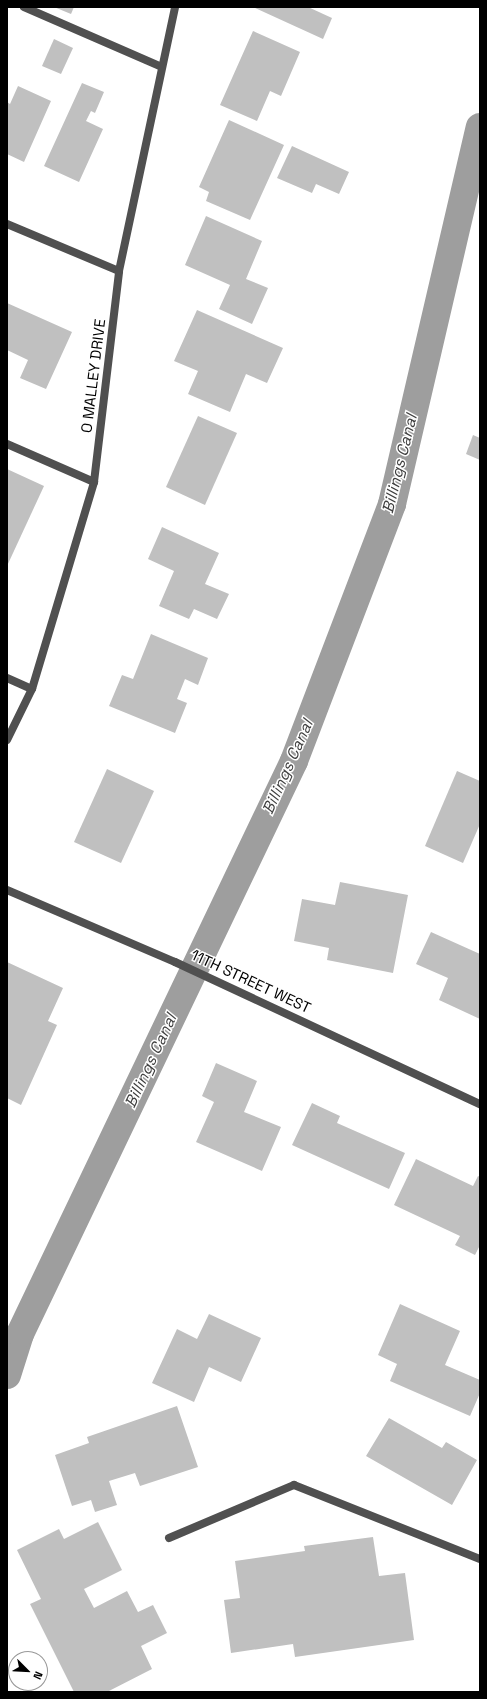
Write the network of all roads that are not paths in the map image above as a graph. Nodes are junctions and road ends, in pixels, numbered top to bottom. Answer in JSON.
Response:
{"nodes":[{"id":1,"x":24,"y":7,"type":"edge"},
{"id":2,"x":175,"y":7,"type":"edge"},
{"id":3,"x":162,"y":67,"type":"junction"},
{"id":4,"x":7,"y":224,"type":"edge"},
{"id":5,"x":119,"y":271,"type":"junction"},
{"id":6,"x":7,"y":444,"type":"edge"},
{"id":7,"x":94,"y":482,"type":"junction"},
{"id":8,"x":7,"y":678,"type":"edge"},
{"id":9,"x":32,"y":689,"type":"junction"},
{"id":10,"x":7,"y":740,"type":"edge"},
{"id":11,"x":7,"y":890,"type":"edge"},
{"id":12,"x":480,"y":1104,"type":"edge"},
{"id":13,"x":169,"y":1538,"type":"dead end"},
{"id":14,"x":480,"y":1559,"type":"edge"}],
"edges":[{"from":1,"to":3,"type":"street"},
{"from":2,"to":3,"type":"street","name":"O MALLEY DRIVE"},
{"from":3,"to":5,"type":"street","name":"O MALLEY DRIVE"},
{"from":4,"to":5,"type":"street"},
{"from":5,"to":7,"type":"street","name":"O MALLEY DRIVE"},
{"from":6,"to":7,"type":"street"},
{"from":7,"to":9,"type":"street","name":"O MALLEY DRIVE"},
{"from":8,"to":9,"type":"street"},
{"from":9,"to":10,"type":"street","name":"O MALLEY DRIVE"},
{"from":11,"to":12,"type":"street","name":"11TH STREET WEST"},
{"from":13,"to":14,"type":"street"}]}
